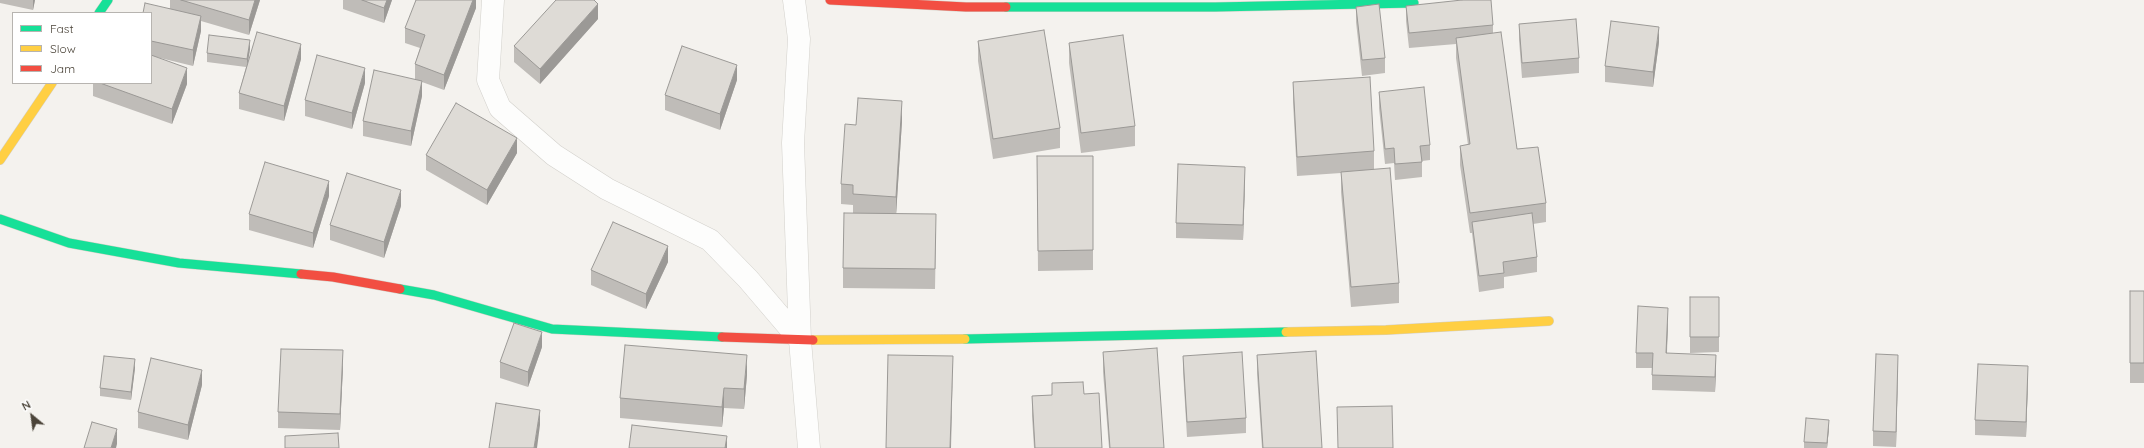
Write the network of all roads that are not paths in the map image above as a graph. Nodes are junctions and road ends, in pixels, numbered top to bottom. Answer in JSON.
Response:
{"nodes":[{"id":1,"x":108,"y":0,"type":"edge"},
{"id":2,"x":493,"y":0,"type":"edge"},
{"id":3,"x":794,"y":0,"type":"edge"},
{"id":4,"x":830,"y":0,"type":"edge"},
{"id":5,"x":1414,"y":3,"type":"dead end"},
{"id":6,"x":100,"y":12,"type":"edge"},
{"id":7,"x":51,"y":84,"type":"edge"},
{"id":8,"x":0,"y":160,"type":"edge"},
{"id":9,"x":0,"y":219,"type":"edge"},
{"id":10,"x":1549,"y":321,"type":"dead end"},
{"id":11,"x":800,"y":340,"type":"junction"},
{"id":12,"x":808,"y":448,"type":"edge"}],
"edges":[{"from":1,"to":6,"type":"street"},
{"from":2,"to":11,"type":"street"},
{"from":3,"to":11,"type":"street"},
{"from":4,"to":5,"type":"street"},
{"from":7,"to":8,"type":"street"},
{"from":9,"to":11,"type":"street"},
{"from":10,"to":11,"type":"street"},
{"from":11,"to":12,"type":"street"}]}
